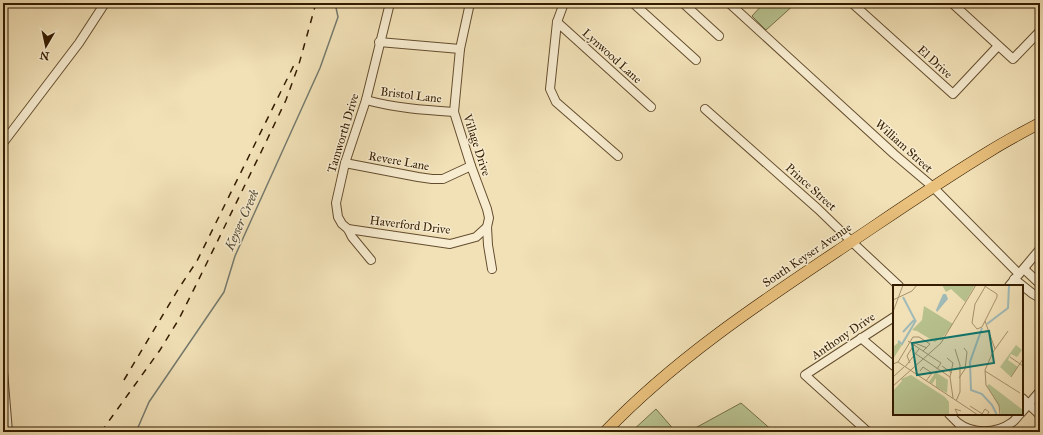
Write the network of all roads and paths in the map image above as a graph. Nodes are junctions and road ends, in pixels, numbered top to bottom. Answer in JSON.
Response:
{"nodes":[{"id":1,"x":105,"y":3,"type":"edge"},
{"id":2,"x":390,"y":3,"type":"edge"},
{"id":3,"x":470,"y":3,"type":"edge"},
{"id":4,"x":564,"y":3,"type":"edge"},
{"id":5,"x":633,"y":3,"type":"edge"},
{"id":6,"x":683,"y":3,"type":"edge"},
{"id":7,"x":729,"y":3,"type":"edge"},
{"id":8,"x":852,"y":3,"type":"edge"},
{"id":9,"x":952,"y":3,"type":"edge"},
{"id":10,"x":558,"y":22,"type":"junction"},
{"id":11,"x":1040,"y":31,"type":"edge"},
{"id":12,"x":719,"y":36,"type":"dead end"},
{"id":13,"x":379,"y":42,"type":"junction"},
{"id":14,"x":998,"y":46,"type":"junction"},
{"id":15,"x":460,"y":49,"type":"junction"},
{"id":16,"x":696,"y":60,"type":"dead end"},
{"id":17,"x":366,"y":100,"type":"junction"},
{"id":18,"x":651,"y":107,"type":"dead end"},
{"id":19,"x":705,"y":109,"type":"dead end"},
{"id":20,"x":454,"y":112,"type":"junction"},
{"id":21,"x":1040,"y":123,"type":"edge"},
{"id":22,"x":3,"y":143,"type":"edge"},
{"id":23,"x":618,"y":156,"type":"dead end"},
{"id":24,"x":345,"y":163,"type":"junction"},
{"id":25,"x":471,"y":166,"type":"junction"},
{"id":26,"x":933,"y":187,"type":"junction"},
{"id":27,"x":487,"y":226,"type":"junction"},
{"id":28,"x":348,"y":229,"type":"junction"},
{"id":29,"x":851,"y":242,"type":"junction"},
{"id":30,"x":1040,"y":248,"type":"edge"},
{"id":31,"x":371,"y":260,"type":"dead end"},
{"id":32,"x":492,"y":269,"type":"dead end"},
{"id":33,"x":1019,"y":274,"type":"junction"},
{"id":34,"x":1040,"y":284,"type":"edge"},
{"id":35,"x":898,"y":285,"type":"edge"},
{"id":36,"x":1010,"y":285,"type":"edge"},
{"id":37,"x":1040,"y":298,"type":"edge"},
{"id":38,"x":893,"y":318,"type":"edge"},
{"id":39,"x":861,"y":338,"type":"junction"},
{"id":40,"x":893,"y":365,"type":"edge"},
{"id":41,"x":3,"y":371,"type":"edge"},
{"id":42,"x":1040,"y":391,"type":"edge"},
{"id":43,"x":1023,"y":399,"type":"edge"},
{"id":44,"x":1029,"y":404,"type":"junction"},
{"id":45,"x":1023,"y":411,"type":"edge"},
{"id":46,"x":1040,"y":414,"type":"edge"},
{"id":47,"x":950,"y":415,"type":"edge"},
{"id":48,"x":1019,"y":415,"type":"edge"},
{"id":49,"x":8,"y":432,"type":"edge"},
{"id":50,"x":605,"y":432,"type":"edge"},
{"id":51,"x":868,"y":432,"type":"edge"}],
"edges":[{"from":1,"to":22,"type":"street"},
{"from":2,"to":13,"type":"street","name":"Tamworth Drive"},
{"from":3,"to":15,"type":"street","name":"Village Drive"},
{"from":4,"to":10,"type":"street"},
{"from":5,"to":16,"type":"street"},
{"from":6,"to":12,"type":"street"},
{"from":7,"to":26,"type":"street","name":"William Street"},
{"from":8,"to":14,"type":"street","name":"El Drive"},
{"from":9,"to":14,"type":"street"},
{"from":10,"to":18,"type":"street","name":"Lynwood Lane"},
{"from":10,"to":23,"type":"street"},
{"from":11,"to":14,"type":"street"},
{"from":13,"to":15,"type":"street"},
{"from":13,"to":17,"type":"street","name":"Tamworth Drive"},
{"from":15,"to":20,"type":"street","name":"Village Drive"},
{"from":17,"to":20,"type":"street","name":"Bristol Lane"},
{"from":17,"to":24,"type":"street","name":"Tamworth Drive"},
{"from":19,"to":29,"type":"street","name":"Prince Street"},
{"from":20,"to":25,"type":"street","name":"Village Drive"},
{"from":21,"to":26,"type":"main road","name":"South Keyser Avenue"},
{"from":24,"to":25,"type":"street","name":"Revere Lane"},
{"from":24,"to":28,"type":"street","name":"Tamworth Drive"},
{"from":25,"to":27,"type":"street","name":"Village Drive"},
{"from":26,"to":29,"type":"main road","name":"South Keyser Avenue"},
{"from":26,"to":33,"type":"street","name":"William Street"},
{"from":27,"to":28,"type":"street","name":"Haverford Drive"},
{"from":27,"to":32,"type":"street","name":"Village Drive"},
{"from":28,"to":31,"type":"street","name":"Tamworth Drive"},
{"from":29,"to":35,"type":"street","name":"Prince Street"},
{"from":29,"to":50,"type":"main road","name":"South Keyser Avenue"},
{"from":30,"to":33,"type":"street"},
{"from":33,"to":34,"type":"street"},
{"from":33,"to":36,"type":"street"},
{"from":33,"to":37,"type":"street"},
{"from":38,"to":39,"type":"street","name":"Anthony Drive"},
{"from":39,"to":40,"type":"street"},
{"from":39,"to":51,"type":"street","name":"Anthony Drive"},
{"from":41,"to":49,"type":"street"},
{"from":42,"to":44,"type":"street"},
{"from":43,"to":44,"type":"street"},
{"from":44,"to":45,"type":"street"},
{"from":44,"to":46,"type":"street"},
{"from":47,"to":48,"type":"street"}]}
